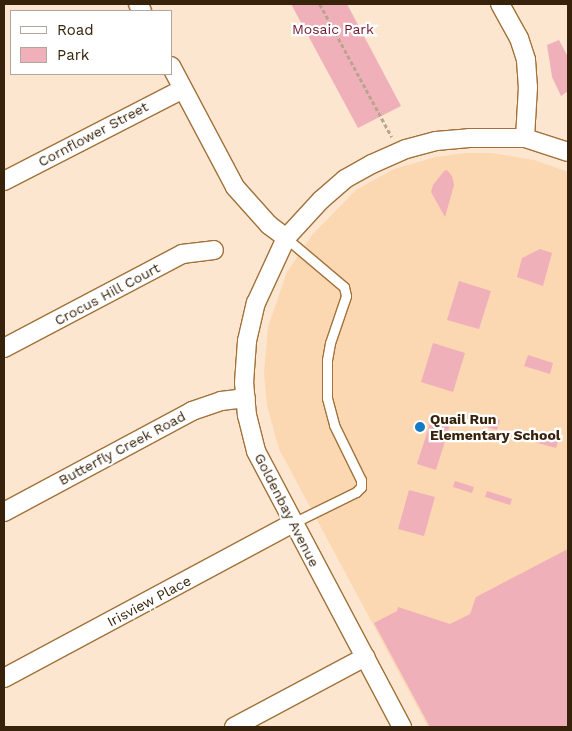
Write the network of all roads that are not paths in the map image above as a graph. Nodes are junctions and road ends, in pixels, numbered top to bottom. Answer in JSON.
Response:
{"nodes":[{"id":1,"x":500,"y":4,"type":"edge"},
{"id":2,"x":172,"y":68,"type":"edge"},
{"id":3,"x":183,"y":89,"type":"junction"},
{"id":4,"x":525,"y":138,"type":"junction"},
{"id":5,"x":568,"y":152,"type":"edge"},
{"id":6,"x":4,"y":181,"type":"edge"},
{"id":7,"x":286,"y":238,"type":"junction"},
{"id":8,"x":214,"y":250,"type":"dead end"},
{"id":9,"x":4,"y":348,"type":"edge"},
{"id":10,"x":246,"y":398,"type":"junction"},
{"id":11,"x":4,"y":512,"type":"edge"},
{"id":12,"x":293,"y":524,"type":"junction"},
{"id":13,"x":365,"y":657,"type":"junction"},
{"id":14,"x":4,"y":678,"type":"edge"},
{"id":15,"x":234,"y":727,"type":"edge"},
{"id":16,"x":402,"y":727,"type":"edge"}],
"edges":[{"from":1,"to":4,"type":"street"},
{"from":2,"to":3,"type":"street"},
{"from":3,"to":6,"type":"street","name":"Cornflower Street"},
{"from":3,"to":7,"type":"street"},
{"from":4,"to":5,"type":"street","name":"Goldenbay Avenue"},
{"from":4,"to":7,"type":"street","name":"Goldenbay Avenue"},
{"from":7,"to":10,"type":"street","name":"Goldenbay Avenue"},
{"from":7,"to":12,"type":"lane"},
{"from":8,"to":9,"type":"street","name":"Crocus Hill Court"},
{"from":10,"to":11,"type":"street","name":"Butterfly Creek Road"},
{"from":10,"to":12,"type":"street","name":"Goldenbay Avenue"},
{"from":12,"to":13,"type":"street","name":"Goldenbay Avenue"},
{"from":12,"to":14,"type":"street","name":"Irisview Place"},
{"from":13,"to":15,"type":"street"},
{"from":13,"to":16,"type":"street","name":"Goldenbay Avenue"}]}
